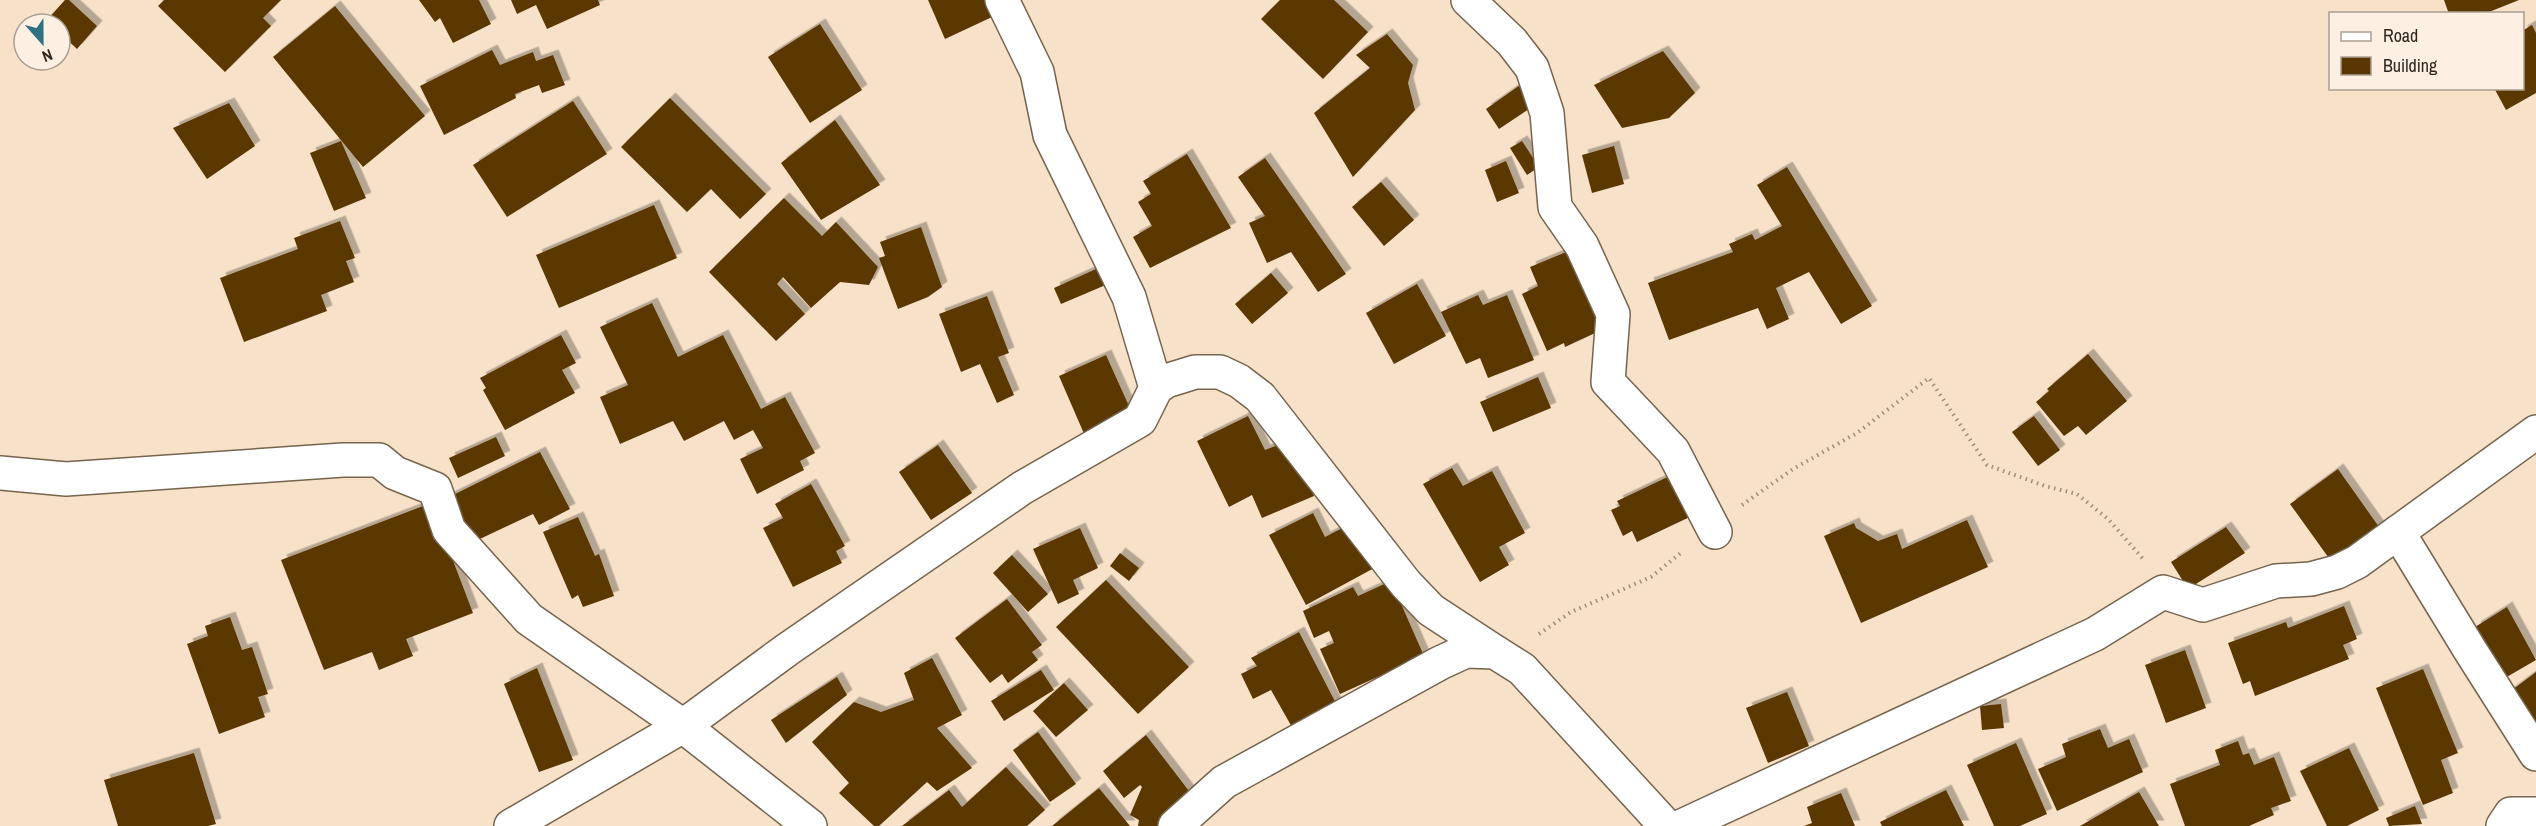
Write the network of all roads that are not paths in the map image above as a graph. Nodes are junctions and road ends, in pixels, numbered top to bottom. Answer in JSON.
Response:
{"nodes":[{"id":1,"x":1002,"y":0,"type":"edge"},
{"id":2,"x":1468,"y":0,"type":"edge"},
{"id":3,"x":1156,"y":388,"type":"junction"},
{"id":4,"x":2536,"y":432,"type":"edge"},
{"id":5,"x":0,"y":473,"type":"edge"},
{"id":6,"x":1715,"y":532,"type":"road end"},
{"id":7,"x":2398,"y":532,"type":"junction"},
{"id":8,"x":1503,"y":657,"type":"junction"},
{"id":9,"x":683,"y":726,"type":"junction"},
{"id":10,"x":2536,"y":754,"type":"edge"},
{"id":11,"x":2536,"y":814,"type":"edge"},
{"id":12,"x":511,"y":826,"type":"edge"},
{"id":13,"x":810,"y":826,"type":"edge"},
{"id":14,"x":1175,"y":826,"type":"edge"},
{"id":15,"x":1666,"y":826,"type":"edge"},
{"id":16,"x":1682,"y":826,"type":"edge"},
{"id":17,"x":2503,"y":826,"type":"edge"}],
"edges":[{"from":1,"to":3,"type":"street"},
{"from":2,"to":6,"type":"street"},
{"from":3,"to":8,"type":"street"},
{"from":3,"to":9,"type":"street"},
{"from":4,"to":7,"type":"street"},
{"from":5,"to":9,"type":"street"},
{"from":7,"to":10,"type":"street"},
{"from":7,"to":16,"type":"street"},
{"from":8,"to":14,"type":"street"},
{"from":8,"to":15,"type":"street"},
{"from":9,"to":12,"type":"street"},
{"from":9,"to":13,"type":"street"},
{"from":11,"to":17,"type":"street"}]}
